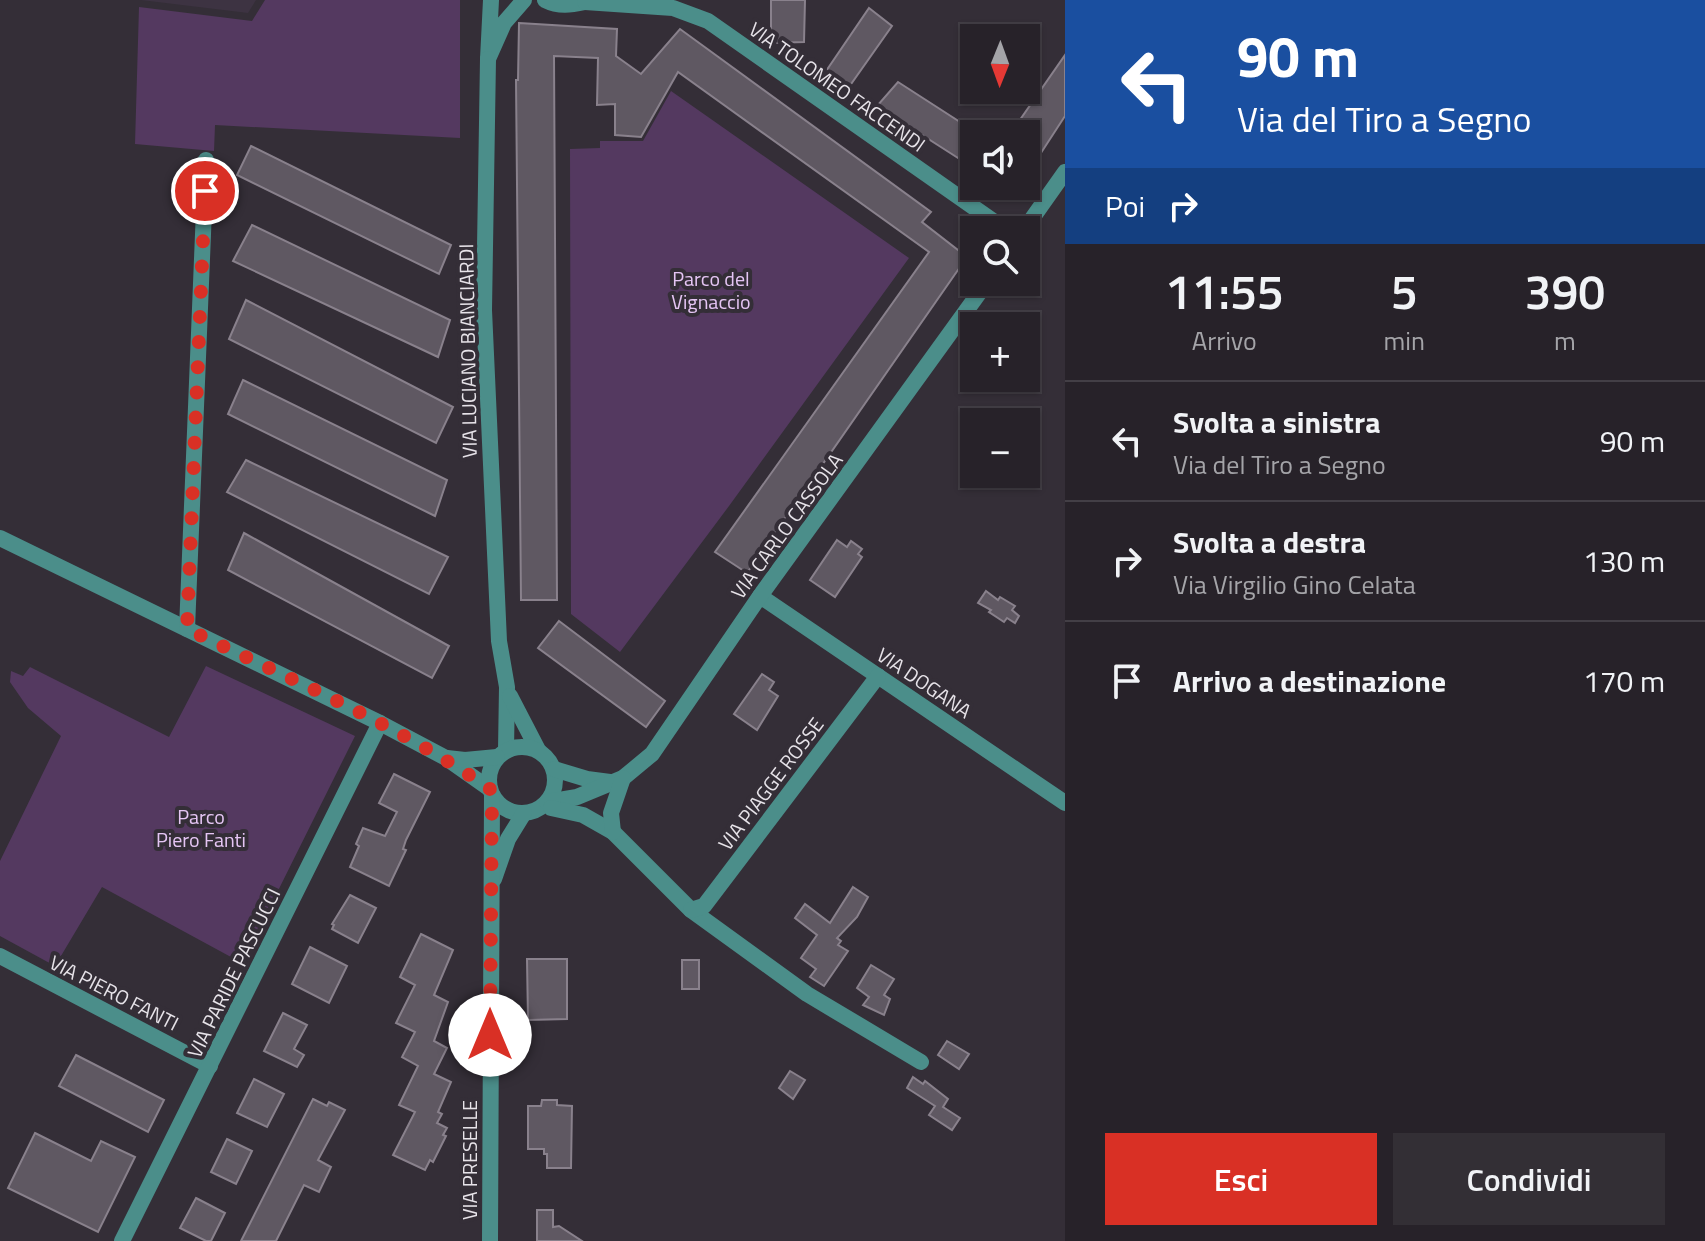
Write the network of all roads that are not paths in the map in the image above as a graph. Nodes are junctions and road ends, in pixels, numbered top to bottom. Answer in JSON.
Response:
{"nodes":[{"id":1,"x":491,"y":0,"type":"edge"},
{"id":2,"x":524,"y":0,"type":"edge"},
{"id":3,"x":545,"y":0,"type":"edge"},
{"id":4,"x":583,"y":1,"type":"edge"},
{"id":5,"x":488,"y":59,"type":"junction"},
{"id":6,"x":206,"y":160,"type":"dead end"},
{"id":7,"x":1065,"y":172,"type":"edge"},
{"id":8,"x":986,"y":216,"type":"edge"},
{"id":9,"x":1034,"y":216,"type":"edge"},
{"id":10,"x":977,"y":296,"type":"edge"},
{"id":11,"x":2,"y":545,"type":"edge"},
{"id":12,"x":760,"y":596,"type":"junction"},
{"id":13,"x":187,"y":629,"type":"junction"},
{"id":14,"x":878,"y":676,"type":"junction"},
{"id":15,"x":507,"y":687,"type":"junction"},
{"id":16,"x":380,"y":723,"type":"junction"},
{"id":17,"x":538,"y":750,"type":"junction"},
{"id":18,"x":501,"y":754,"type":"junction"},
{"id":19,"x":446,"y":758,"type":"junction"},
{"id":20,"x":554,"y":769,"type":"junction"},
{"id":21,"x":617,"y":780,"type":"junction"},
{"id":22,"x":491,"y":792,"type":"junction"},
{"id":23,"x":1065,"y":803,"type":"edge"},
{"id":24,"x":537,"y":808,"type":"junction"},
{"id":25,"x":613,"y":832,"type":"junction"},
{"id":26,"x":491,"y":888,"type":"junction"},
{"id":27,"x":691,"y":910,"type":"junction"},
{"id":28,"x":0,"y":956,"type":"edge"},
{"id":29,"x":921,"y":1062,"type":"dead end"},
{"id":30,"x":210,"y":1066,"type":"junction"},
{"id":31,"x":122,"y":1241,"type":"edge"},
{"id":32,"x":490,"y":1241,"type":"edge"}],
"edges":[{"from":1,"to":5,"type":"street","name":"VIA LUCIANO BIANCIARDI"},
{"from":2,"to":5,"type":"street","name":"VIA LUCIANO BIANCIARDI"},
{"from":3,"to":4,"type":"street","name":"VIA TOLOMEO FACCENDI"},
{"from":4,"to":8,"type":"street","name":"VIA TOLOMEO FACCENDI"},
{"from":5,"to":15,"type":"street","name":"VIA LUCIANO BIANCIARDI"},
{"from":6,"to":13,"type":"street"},
{"from":7,"to":9,"type":"street"},
{"from":10,"to":12,"type":"street","name":"VIA CARLO CASSOLA"},
{"from":11,"to":13,"type":"street"},
{"from":12,"to":14,"type":"street","name":"VIA DOGANA"},
{"from":12,"to":21,"type":"street","name":"VIA CARLO CASSOLA"},
{"from":13,"to":16,"type":"street"},
{"from":14,"to":23,"type":"street","name":"VIA DOGANA"},
{"from":14,"to":27,"type":"street","name":"VIA PIAGGE ROSSE"},
{"from":15,"to":17,"type":"street"},
{"from":15,"to":18,"type":"street"},
{"from":16,"to":19,"type":"street"},
{"from":16,"to":30,"type":"street","name":"VIA PARIDE PASCUCCI"},
{"from":17,"to":18,"type":"street"},
{"from":17,"to":20,"type":"street"},
{"from":18,"to":19,"type":"street"},
{"from":18,"to":22,"type":"street"},
{"from":19,"to":22,"type":"street"},
{"from":20,"to":21,"type":"street"},
{"from":20,"to":24,"type":"street"},
{"from":21,"to":24,"type":"street","name":"VIA CARLO CASSOLA"},
{"from":21,"to":25,"type":"street"},
{"from":22,"to":24,"type":"street"},
{"from":22,"to":26,"type":"street","name":"VIA PRESELLE"},
{"from":24,"to":25,"type":"street"},
{"from":24,"to":26,"type":"street","name":"VIA PRESELLE"},
{"from":25,"to":27,"type":"street"},
{"from":26,"to":32,"type":"street","name":"VIA PRESELLE"},
{"from":27,"to":29,"type":"street"},
{"from":28,"to":30,"type":"street","name":"VIA PIERO FANTI"},
{"from":30,"to":31,"type":"street","name":"VIA PARIDE PASCUCCI"}]}
